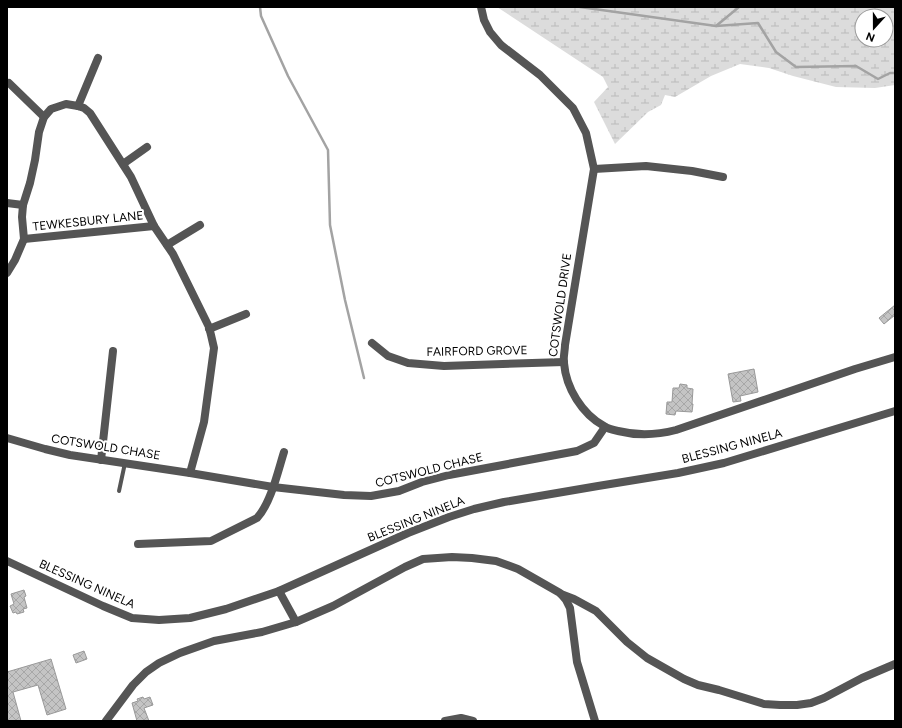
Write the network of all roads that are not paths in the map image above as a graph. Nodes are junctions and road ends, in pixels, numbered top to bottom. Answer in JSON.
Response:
{"nodes":[{"id":1,"x":481,"y":7,"type":"edge"},
{"id":2,"x":98,"y":58,"type":"dead end"},
{"id":3,"x":9,"y":84,"type":"dead end"},
{"id":4,"x":78,"y":106,"type":"junction"},
{"id":5,"x":44,"y":117,"type":"junction"},
{"id":6,"x":147,"y":147,"type":"dead end"},
{"id":7,"x":123,"y":164,"type":"junction"},
{"id":8,"x":594,"y":169,"type":"junction"},
{"id":9,"x":724,"y":177,"type":"dead end"},
{"id":10,"x":7,"y":203,"type":"edge"},
{"id":11,"x":23,"y":205,"type":"junction"},
{"id":12,"x":200,"y":225,"type":"dead end"},
{"id":13,"x":154,"y":226,"type":"junction"},
{"id":14,"x":24,"y":239,"type":"junction"},
{"id":15,"x":167,"y":245,"type":"junction"},
{"id":16,"x":7,"y":273,"type":"edge"},
{"id":17,"x":246,"y":314,"type":"dead end"},
{"id":18,"x":209,"y":329,"type":"junction"},
{"id":19,"x":372,"y":343,"type":"dead end"},
{"id":20,"x":113,"y":352,"type":"dead end"},
{"id":21,"x":895,"y":357,"type":"edge"},
{"id":22,"x":564,"y":362,"type":"junction"},
{"id":23,"x":895,"y":411,"type":"edge"},
{"id":24,"x":604,"y":427,"type":"junction"},
{"id":25,"x":7,"y":438,"type":"edge"},
{"id":26,"x":284,"y":452,"type":"dead end"},
{"id":27,"x":101,"y":460,"type":"junction"},
{"id":28,"x":125,"y":463,"type":"junction"},
{"id":29,"x":190,"y":473,"type":"junction"},
{"id":30,"x":272,"y":487,"type":"junction"},
{"id":31,"x":119,"y":492,"type":"dead end"},
{"id":32,"x":138,"y":544,"type":"dead end"},
{"id":33,"x":7,"y":561,"type":"edge"},
{"id":34,"x":279,"y":591,"type":"junction"},
{"id":35,"x":560,"y":593,"type":"junction"},
{"id":36,"x":296,"y":622,"type":"junction"},
{"id":37,"x":895,"y":664,"type":"edge"},
{"id":38,"x":106,"y":721,"type":"edge"},
{"id":39,"x":445,"y":721,"type":"edge"},
{"id":40,"x":473,"y":721,"type":"edge"},
{"id":41,"x":595,"y":721,"type":"edge"}],
"edges":[{"from":1,"to":8,"type":"street","name":"COTSWOLD DRIVE"},
{"from":2,"to":4,"type":"street"},
{"from":3,"to":5,"type":"street"},
{"from":4,"to":5,"type":"street"},
{"from":4,"to":7,"type":"street"},
{"from":5,"to":11,"type":"street"},
{"from":6,"to":7,"type":"street"},
{"from":7,"to":13,"type":"street"},
{"from":8,"to":9,"type":"street"},
{"from":8,"to":22,"type":"street","name":"COTSWOLD DRIVE"},
{"from":10,"to":11,"type":"street"},
{"from":11,"to":14,"type":"street"},
{"from":12,"to":15,"type":"street"},
{"from":13,"to":14,"type":"street","name":"TEWKESBURY LANE"},
{"from":13,"to":15,"type":"street"},
{"from":14,"to":16,"type":"street"},
{"from":15,"to":18,"type":"street"},
{"from":17,"to":18,"type":"street"},
{"from":18,"to":29,"type":"street"},
{"from":19,"to":22,"type":"street","name":"FAIRFORD GROVE"},
{"from":20,"to":27,"type":"street"},
{"from":21,"to":24,"type":"street","name":"COTSWOLD DRIVE"},
{"from":22,"to":24,"type":"street","name":"COTSWOLD DRIVE"},
{"from":23,"to":34,"type":"street","name":"BLESSING NINELA"},
{"from":24,"to":30,"type":"street","name":"COTSWOLD CHASE"},
{"from":25,"to":27,"type":"street","name":"COTSWOLD CHASE"},
{"from":26,"to":30,"type":"street"},
{"from":27,"to":28,"type":"street","name":"COTSWOLD CHASE"},
{"from":28,"to":29,"type":"street","name":"COTSWOLD CHASE"},
{"from":28,"to":31,"type":"lane"},
{"from":29,"to":30,"type":"street","name":"COTSWOLD CHASE"},
{"from":30,"to":32,"type":"street"},
{"from":33,"to":34,"type":"street","name":"BLESSING NINELA"},
{"from":34,"to":36,"type":"street"},
{"from":35,"to":36,"type":"street"},
{"from":35,"to":37,"type":"street"},
{"from":35,"to":41,"type":"street"},
{"from":36,"to":38,"type":"street"},
{"from":39,"to":40,"type":"street"}]}
